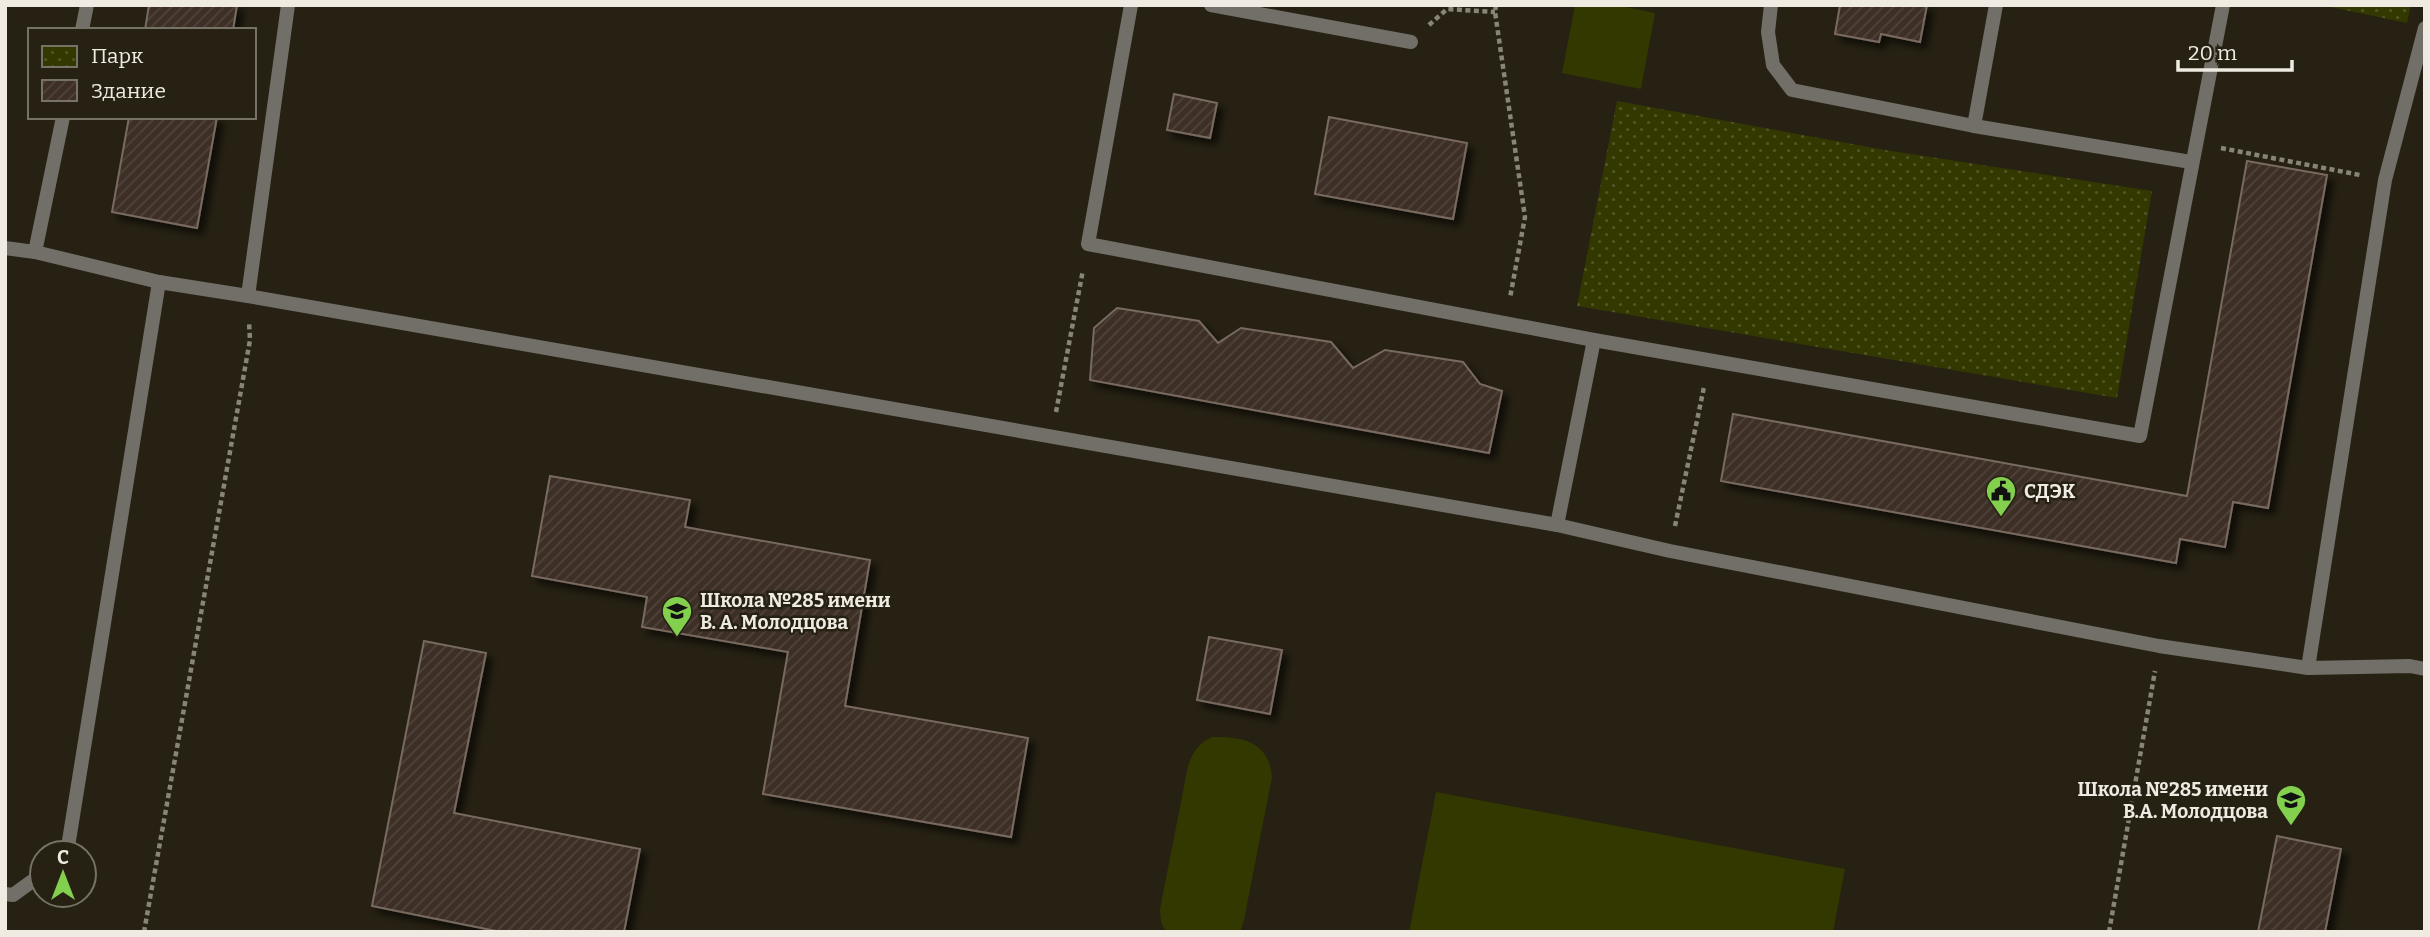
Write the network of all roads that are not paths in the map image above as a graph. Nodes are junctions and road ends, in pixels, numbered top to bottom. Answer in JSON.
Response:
{"nodes":[{"id":1,"x":87,"y":5,"type":"edge"},
{"id":2,"x":288,"y":5,"type":"edge"},
{"id":3,"x":1131,"y":5,"type":"edge"},
{"id":4,"x":1211,"y":5,"type":"edge"},
{"id":5,"x":1771,"y":5,"type":"edge"},
{"id":6,"x":1996,"y":5,"type":"edge"},
{"id":7,"x":2223,"y":5,"type":"edge"},
{"id":8,"x":2425,"y":27,"type":"edge"},
{"id":9,"x":82,"y":28,"type":"edge"},
{"id":10,"x":1411,"y":42,"type":"road end"},
{"id":11,"x":63,"y":119,"type":"edge"},
{"id":12,"x":1975,"y":125,"type":"junction"},
{"id":13,"x":2191,"y":162,"type":"junction"},
{"id":14,"x":5,"y":248,"type":"edge"},
{"id":15,"x":35,"y":252,"type":"junction"},
{"id":16,"x":159,"y":282,"type":"junction"},
{"id":17,"x":248,"y":296,"type":"junction"},
{"id":18,"x":1594,"y":340,"type":"junction"},
{"id":19,"x":1557,"y":524,"type":"junction"},
{"id":20,"x":2308,"y":668,"type":"junction"},
{"id":21,"x":2425,"y":669,"type":"edge"},
{"id":22,"x":69,"y":839,"type":"edge"},
{"id":23,"x":28,"y":884,"type":"edge"},
{"id":24,"x":5,"y":894,"type":"edge"}],
"edges":[{"from":1,"to":9,"type":"lane"},
{"from":2,"to":17,"type":"lane"},
{"from":3,"to":18,"type":"lane"},
{"from":4,"to":10,"type":"lane"},
{"from":5,"to":12,"type":"lane"},
{"from":6,"to":12,"type":"lane"},
{"from":7,"to":13,"type":"lane"},
{"from":8,"to":20,"type":"lane"},
{"from":11,"to":15,"type":"lane"},
{"from":12,"to":13,"type":"lane"},
{"from":13,"to":18,"type":"lane"},
{"from":14,"to":15,"type":"lane"},
{"from":15,"to":16,"type":"lane"},
{"from":16,"to":17,"type":"lane"},
{"from":16,"to":22,"type":"lane"},
{"from":17,"to":19,"type":"lane"},
{"from":18,"to":19,"type":"lane"},
{"from":19,"to":20,"type":"lane"},
{"from":20,"to":21,"type":"lane"},
{"from":23,"to":24,"type":"lane"}]}
